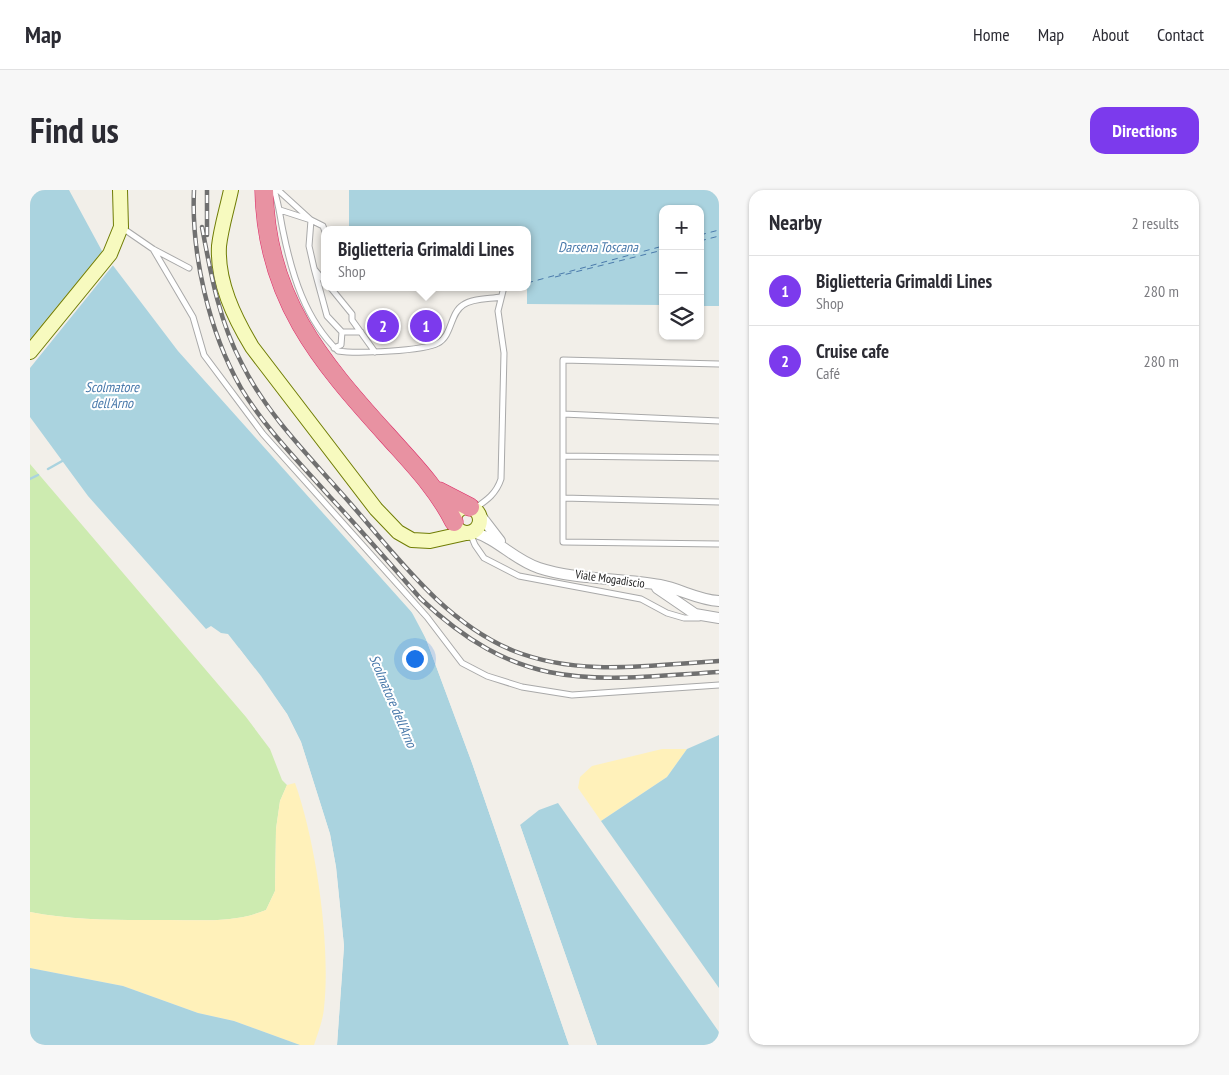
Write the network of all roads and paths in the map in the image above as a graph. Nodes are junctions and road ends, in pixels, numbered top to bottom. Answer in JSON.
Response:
{"nodes":[{"id":1,"x":120,"y":190,"type":"edge"},
{"id":2,"x":231,"y":190,"type":"edge"},
{"id":3,"x":264,"y":190,"type":"edge"},
{"id":4,"x":274,"y":190,"type":"edge"},
{"id":5,"x":278,"y":190,"type":"edge"},
{"id":6,"x":280,"y":210,"type":"junction"},
{"id":7,"x":311,"y":220,"type":"junction"},
{"id":8,"x":121,"y":226,"type":"junction"},
{"id":9,"x":323,"y":226,"type":"edge"},
{"id":10,"x":153,"y":249,"type":"junction"},
{"id":11,"x":189,"y":268,"type":"dead end"},
{"id":12,"x":314,"y":268,"type":"junction"},
{"id":13,"x":321,"y":277,"type":"edge"},
{"id":14,"x":333,"y":291,"type":"edge"},
{"id":15,"x":503,"y":291,"type":"edge"},
{"id":16,"x":501,"y":297,"type":"junction"},
{"id":17,"x":342,"y":332,"type":"junction"},
{"id":18,"x":360,"y":332,"type":"junction"},
{"id":19,"x":334,"y":348,"type":"junction"},
{"id":20,"x":30,"y":352,"type":"edge"},
{"id":21,"x":375,"y":352,"type":"junction"},
{"id":22,"x":719,"y":364,"type":"edge"},
{"id":23,"x":563,"y":414,"type":"junction"},
{"id":24,"x":719,"y":421,"type":"edge"},
{"id":25,"x":563,"y":456,"type":"junction"},
{"id":26,"x":719,"y":458,"type":"edge"},
{"id":27,"x":436,"y":490,"type":"junction"},
{"id":28,"x":563,"y":498,"type":"junction"},
{"id":29,"x":719,"y":502,"type":"edge"},
{"id":30,"x":473,"y":509,"type":"junction"},
{"id":31,"x":463,"y":529,"type":"junction"},
{"id":32,"x":719,"y":544,"type":"edge"},
{"id":33,"x":506,"y":547,"type":"junction"},
{"id":34,"x":649,"y":584,"type":"junction"},
{"id":35,"x":719,"y":601,"type":"edge"},
{"id":36,"x":716,"y":618,"type":"edge"},
{"id":37,"x":719,"y":686,"type":"edge"}],
"edges":[{"from":1,"to":8,"type":"street"},
{"from":2,"to":31,"type":"street"},
{"from":3,"to":27,"type":"highway"},
{"from":4,"to":6,"type":"lane"},
{"from":5,"to":7,"type":"lane"},
{"from":6,"to":7,"type":"lane"},
{"from":6,"to":19,"type":"lane"},
{"from":7,"to":9,"type":"lane"},
{"from":7,"to":12,"type":"lane"},
{"from":8,"to":10,"type":"lane"},
{"from":8,"to":20,"type":"street"},
{"from":10,"to":11,"type":"lane"},
{"from":10,"to":37,"type":"lane"},
{"from":12,"to":13,"type":"lane"},
{"from":12,"to":17,"type":"lane"},
{"from":14,"to":18,"type":"lane"},
{"from":15,"to":16,"type":"lane"},
{"from":16,"to":21,"type":"lane"},
{"from":16,"to":30,"type":"lane"},
{"from":17,"to":18,"type":"lane"},
{"from":17,"to":19,"type":"lane"},
{"from":18,"to":21,"type":"lane"},
{"from":19,"to":21,"type":"lane"},
{"from":22,"to":23,"type":"lane"},
{"from":23,"to":24,"type":"lane"},
{"from":23,"to":25,"type":"lane"},
{"from":25,"to":26,"type":"lane"},
{"from":25,"to":28,"type":"lane"},
{"from":27,"to":30,"type":"highway"},
{"from":27,"to":31,"type":"highway"},
{"from":28,"to":29,"type":"lane"},
{"from":28,"to":32,"type":"lane"},
{"from":30,"to":31,"type":"street"},
{"from":30,"to":31,"type":"street"},
{"from":30,"to":33,"type":"street","name":"Viale Mogadiscio"},
{"from":31,"to":33,"type":"street","name":"Viale Mogadiscio"},
{"from":31,"to":36,"type":"lane"},
{"from":33,"to":34,"type":"street","name":"Viale Mogadiscio"},
{"from":34,"to":35,"type":"street","name":"Viale Mogadiscio"},
{"from":34,"to":36,"type":"street"}]}
